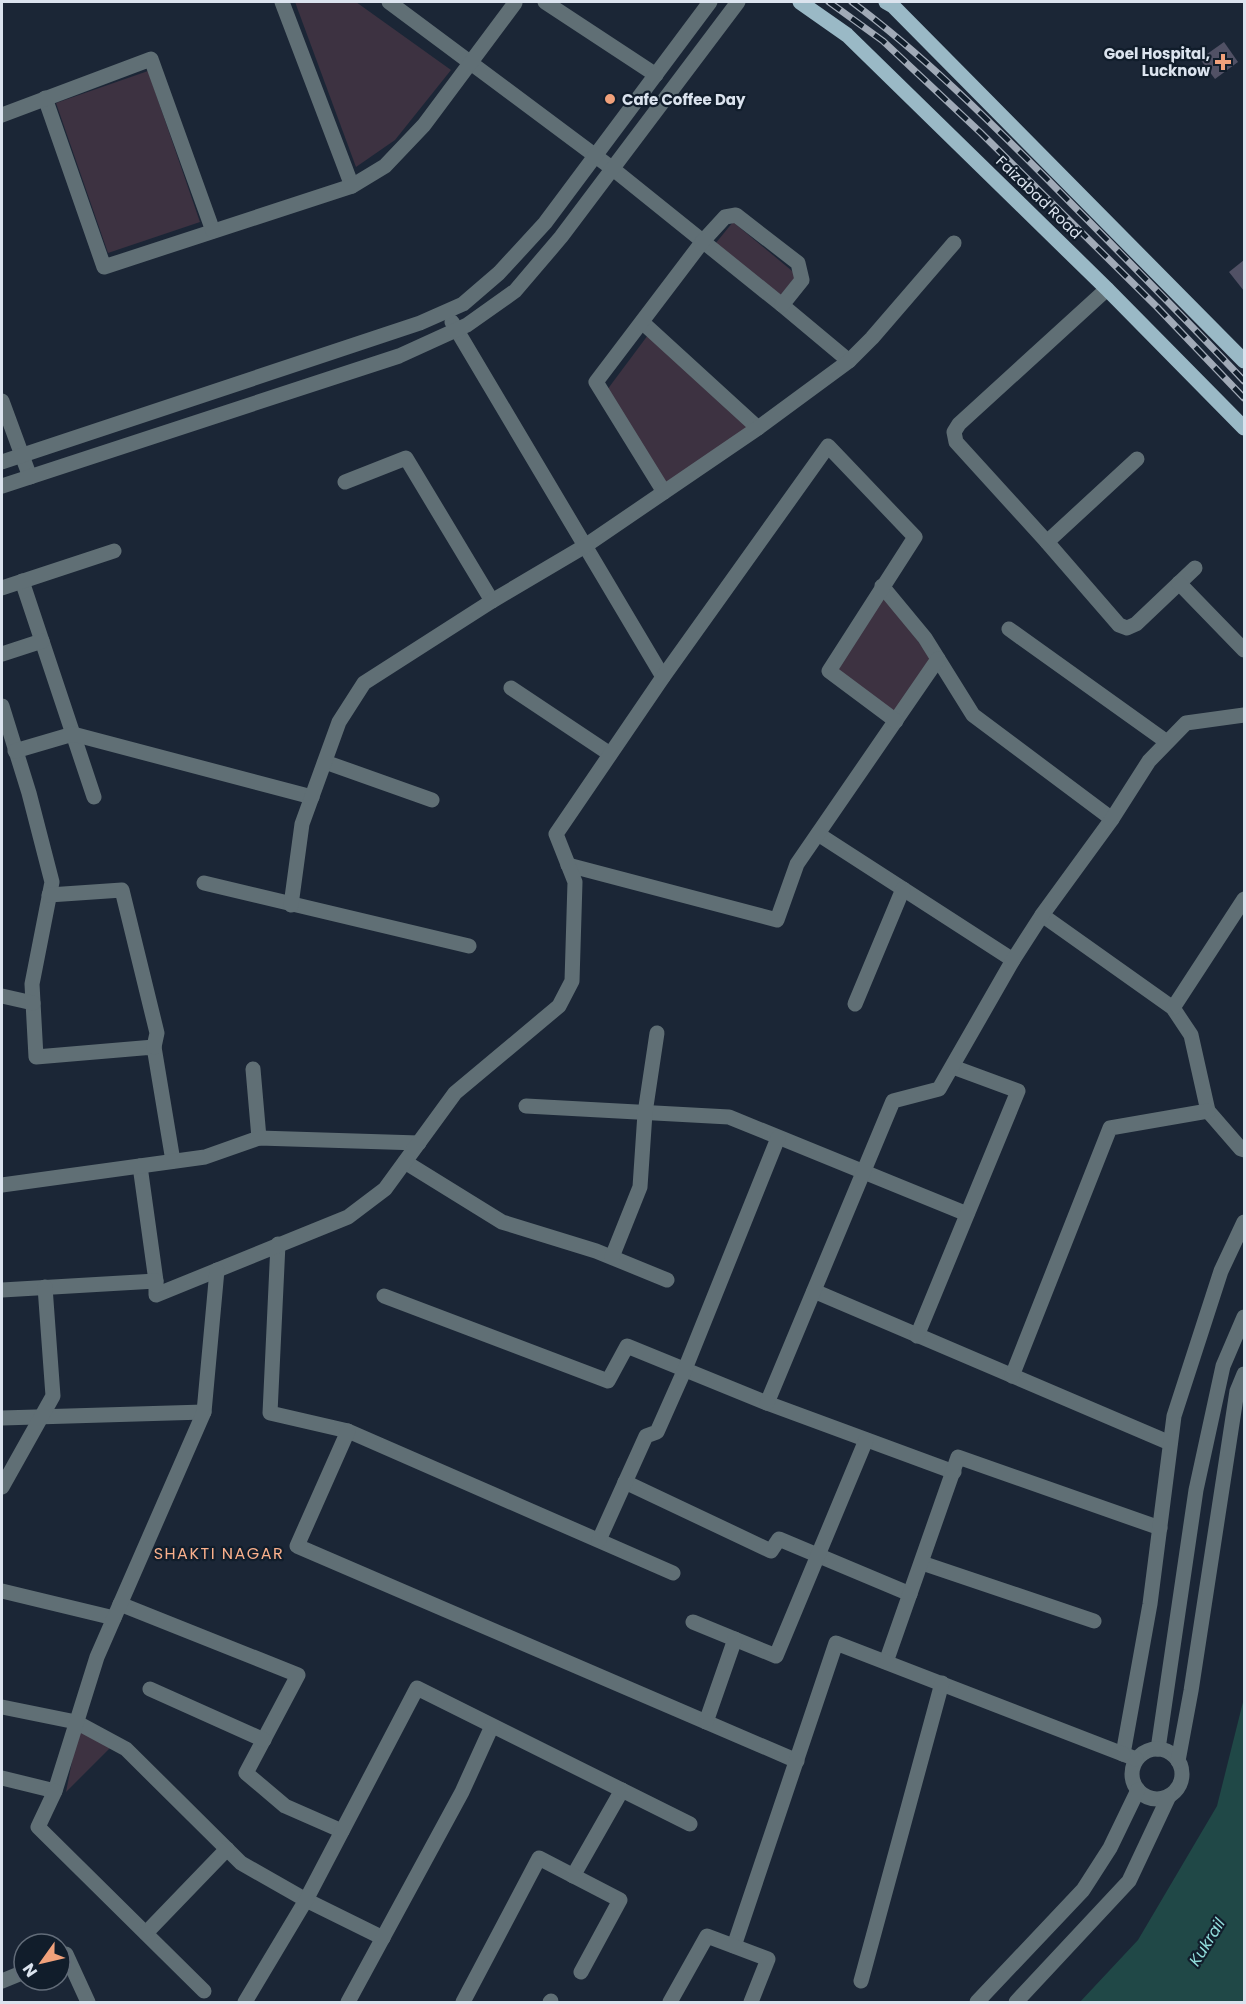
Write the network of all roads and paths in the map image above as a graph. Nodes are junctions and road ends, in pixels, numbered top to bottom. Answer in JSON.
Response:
{"nodes":[{"id":1,"x":282,"y":2,"type":"edge"},
{"id":2,"x":388,"y":2,"type":"edge"},
{"id":3,"x":545,"y":2,"type":"edge"},
{"id":4,"x":711,"y":2,"type":"edge"},
{"id":5,"x":738,"y":2,"type":"edge"},
{"id":6,"x":800,"y":2,"type":"edge"},
{"id":7,"x":886,"y":2,"type":"edge"},
{"id":8,"x":515,"y":3,"type":"dead end"},
{"id":9,"x":470,"y":63,"type":"junction"},
{"id":10,"x":656,"y":75,"type":"junction"},
{"id":11,"x":45,"y":98,"type":"junction"},
{"id":12,"x":2,"y":115,"type":"edge"},
{"id":13,"x":595,"y":156,"type":"junction"},
{"id":14,"x":613,"y":169,"type":"junction"},
{"id":15,"x":352,"y":186,"type":"junction"},
{"id":16,"x":213,"y":231,"type":"junction"},
{"id":17,"x":703,"y":241,"type":"junction"},
{"id":18,"x":954,"y":243,"type":"dead end"},
{"id":19,"x":1107,"y":289,"type":"junction"},
{"id":20,"x":782,"y":305,"type":"junction"},
{"id":21,"x":446,"y":312,"type":"junction"},
{"id":22,"x":642,"y":322,"type":"junction"},
{"id":23,"x":457,"y":330,"type":"junction"},
{"id":24,"x":1245,"y":360,"type":"edge"},
{"id":25,"x":849,"y":361,"type":"junction"},
{"id":26,"x":2,"y":401,"type":"edge"},
{"id":27,"x":758,"y":428,"type":"junction"},
{"id":28,"x":1245,"y":428,"type":"edge"},
{"id":29,"x":22,"y":455,"type":"junction"},
{"id":30,"x":1137,"y":459,"type":"dead end"},
{"id":31,"x":2,"y":462,"type":"edge"},
{"id":32,"x":30,"y":477,"type":"junction"},
{"id":33,"x":345,"y":482,"type":"dead end"},
{"id":34,"x":2,"y":486,"type":"edge"},
{"id":35,"x":664,"y":492,"type":"junction"},
{"id":36,"x":1047,"y":542,"type":"junction"},
{"id":37,"x":585,"y":546,"type":"junction"},
{"id":38,"x":114,"y":551,"type":"dead end"},
{"id":39,"x":1196,"y":568,"type":"dead end"},
{"id":40,"x":22,"y":581,"type":"junction"},
{"id":41,"x":1179,"y":583,"type":"junction"},
{"id":42,"x":882,"y":586,"type":"junction"},
{"id":43,"x":2,"y":588,"type":"edge"},
{"id":44,"x":492,"y":601,"type":"junction"},
{"id":45,"x":1009,"y":629,"type":"dead end"},
{"id":46,"x":42,"y":641,"type":"junction"},
{"id":47,"x":1245,"y":650,"type":"edge"},
{"id":48,"x":2,"y":654,"type":"edge"},
{"id":49,"x":938,"y":659,"type":"junction"},
{"id":50,"x":663,"y":677,"type":"junction"},
{"id":51,"x":512,"y":688,"type":"dead end"},
{"id":52,"x":2,"y":706,"type":"edge"},
{"id":53,"x":1245,"y":715,"type":"edge"},
{"id":54,"x":896,"y":722,"type":"junction"},
{"id":55,"x":73,"y":734,"type":"junction"},
{"id":56,"x":6,"y":735,"type":"edge"},
{"id":57,"x":1167,"y":742,"type":"junction"},
{"id":58,"x":15,"y":751,"type":"junction"},
{"id":59,"x":610,"y":754,"type":"junction"},
{"id":60,"x":325,"y":762,"type":"junction"},
{"id":61,"x":94,"y":797,"type":"dead end"},
{"id":62,"x":312,"y":797,"type":"junction"},
{"id":63,"x":432,"y":800,"type":"dead end"},
{"id":64,"x":1112,"y":819,"type":"junction"},
{"id":65,"x":818,"y":834,"type":"junction"},
{"id":66,"x":568,"y":865,"type":"junction"},
{"id":67,"x":204,"y":883,"type":"dead end"},
{"id":68,"x":903,"y":889,"type":"junction"},
{"id":69,"x":49,"y":895,"type":"junction"},
{"id":70,"x":1245,"y":899,"type":"edge"},
{"id":71,"x":291,"y":904,"type":"junction"},
{"id":72,"x":1042,"y":915,"type":"junction"},
{"id":73,"x":470,"y":946,"type":"dead end"},
{"id":74,"x":1013,"y":960,"type":"junction"},
{"id":75,"x":2,"y":996,"type":"edge"},
{"id":76,"x":33,"y":1003,"type":"junction"},
{"id":77,"x":855,"y":1004,"type":"dead end"},
{"id":78,"x":1173,"y":1008,"type":"junction"},
{"id":79,"x":657,"y":1033,"type":"dead end"},
{"id":80,"x":154,"y":1047,"type":"junction"},
{"id":81,"x":953,"y":1067,"type":"junction"},
{"id":82,"x":253,"y":1070,"type":"dead end"},
{"id":83,"x":526,"y":1106,"type":"dead end"},
{"id":84,"x":1208,"y":1111,"type":"junction"},
{"id":85,"x":645,"y":1113,"type":"junction"},
{"id":86,"x":260,"y":1137,"type":"junction"},
{"id":87,"x":778,"y":1138,"type":"junction"},
{"id":88,"x":419,"y":1143,"type":"junction"},
{"id":89,"x":1245,"y":1150,"type":"edge"},
{"id":90,"x":173,"y":1161,"type":"junction"},
{"id":91,"x":405,"y":1162,"type":"junction"},
{"id":92,"x":140,"y":1166,"type":"junction"},
{"id":93,"x":863,"y":1172,"type":"junction"},
{"id":94,"x":2,"y":1185,"type":"edge"},
{"id":95,"x":967,"y":1214,"type":"junction"},
{"id":96,"x":1245,"y":1222,"type":"edge"},
{"id":97,"x":278,"y":1245,"type":"junction"},
{"id":98,"x":612,"y":1257,"type":"junction"},
{"id":99,"x":217,"y":1270,"type":"junction"},
{"id":100,"x":667,"y":1280,"type":"dead end"},
{"id":101,"x":156,"y":1281,"type":"junction"},
{"id":102,"x":45,"y":1287,"type":"junction"},
{"id":103,"x":2,"y":1290,"type":"edge"},
{"id":104,"x":814,"y":1291,"type":"junction"},
{"id":105,"x":384,"y":1296,"type":"dead end"},
{"id":106,"x":1245,"y":1317,"type":"edge"},
{"id":107,"x":917,"y":1336,"type":"junction"},
{"id":108,"x":685,"y":1370,"type":"junction"},
{"id":109,"x":1245,"y":1374,"type":"edge"},
{"id":110,"x":1012,"y":1376,"type":"junction"},
{"id":111,"x":767,"y":1403,"type":"junction"},
{"id":112,"x":204,"y":1412,"type":"junction"},
{"id":113,"x":41,"y":1417,"type":"junction"},
{"id":114,"x":2,"y":1418,"type":"edge"},
{"id":115,"x":348,"y":1431,"type":"junction"},
{"id":116,"x":866,"y":1440,"type":"junction"},
{"id":117,"x":1170,"y":1443,"type":"junction"},
{"id":118,"x":954,"y":1472,"type":"junction"},
{"id":119,"x":625,"y":1482,"type":"junction"},
{"id":120,"x":2,"y":1487,"type":"edge"},
{"id":121,"x":1160,"y":1527,"type":"junction"},
{"id":122,"x":599,"y":1540,"type":"junction"},
{"id":123,"x":818,"y":1555,"type":"junction"},
{"id":124,"x":922,"y":1563,"type":"junction"},
{"id":125,"x":673,"y":1573,"type":"dead end"},
{"id":126,"x":2,"y":1592,"type":"edge"},
{"id":127,"x":910,"y":1594,"type":"junction"},
{"id":128,"x":117,"y":1611,"type":"junction"},
{"id":129,"x":1094,"y":1621,"type":"dead end"},
{"id":130,"x":693,"y":1622,"type":"dead end"},
{"id":131,"x":735,"y":1639,"type":"junction"},
{"id":132,"x":886,"y":1662,"type":"junction"},
{"id":133,"x":942,"y":1683,"type":"junction"},
{"id":134,"x":150,"y":1689,"type":"dead end"},
{"id":135,"x":2,"y":1707,"type":"edge"},
{"id":136,"x":76,"y":1722,"type":"junction"},
{"id":137,"x":706,"y":1722,"type":"junction"},
{"id":138,"x":492,"y":1726,"type":"junction"},
{"id":139,"x":264,"y":1740,"type":"junction"},
{"id":140,"x":1158,"y":1749,"type":"junction"},
{"id":141,"x":1130,"y":1757,"type":"junction"},
{"id":142,"x":797,"y":1761,"type":"junction"},
{"id":143,"x":1178,"y":1761,"type":"junction"},
{"id":144,"x":2,"y":1778,"type":"edge"},
{"id":145,"x":622,"y":1790,"type":"junction"},
{"id":146,"x":1138,"y":1790,"type":"junction"},
{"id":147,"x":55,"y":1791,"type":"junction"},
{"id":148,"x":1169,"y":1796,"type":"junction"},
{"id":149,"x":690,"y":1824,"type":"dead end"},
{"id":150,"x":342,"y":1831,"type":"junction"},
{"id":151,"x":226,"y":1849,"type":"junction"},
{"id":152,"x":573,"y":1876,"type":"junction"},
{"id":153,"x":306,"y":1900,"type":"junction"},
{"id":154,"x":146,"y":1933,"type":"junction"},
{"id":155,"x":383,"y":1938,"type":"junction"},
{"id":156,"x":734,"y":1946,"type":"junction"},
{"id":157,"x":72,"y":1967,"type":"edge"},
{"id":158,"x":581,"y":1972,"type":"dead end"},
{"id":159,"x":861,"y":1981,"type":"dead end"},
{"id":160,"x":204,"y":1991,"type":"dead end"},
{"id":161,"x":88,"y":2002,"type":"edge"},
{"id":162,"x":245,"y":2002,"type":"edge"},
{"id":163,"x":348,"y":2002,"type":"edge"},
{"id":164,"x":463,"y":2002,"type":"edge"},
{"id":165,"x":670,"y":2002,"type":"edge"},
{"id":166,"x":752,"y":2002,"type":"edge"},
{"id":167,"x":977,"y":2002,"type":"edge"},
{"id":168,"x":1016,"y":2002,"type":"edge"}],
"edges":[{"from":1,"to":15,"type":"street"},
{"from":2,"to":9,"type":"street"},
{"from":3,"to":10,"type":"street"},
{"from":4,"to":10,"type":"street"},
{"from":5,"to":14,"type":"street"},
{"from":6,"to":19,"type":"main road","name":"Faizabad Road"},
{"from":7,"to":24,"type":"main road","name":"Faizabad Road"},
{"from":8,"to":9,"type":"street"},
{"from":9,"to":13,"type":"street"},
{"from":9,"to":15,"type":"street"},
{"from":10,"to":13,"type":"street"},
{"from":11,"to":12,"type":"street"},
{"from":11,"to":16,"type":"street"},
{"from":11,"to":16,"type":"street"},
{"from":13,"to":14,"type":"street"},
{"from":13,"to":21,"type":"street"},
{"from":14,"to":17,"type":"street"},
{"from":14,"to":23,"type":"street"},
{"from":15,"to":16,"type":"street"},
{"from":17,"to":20,"type":"street"},
{"from":17,"to":20,"type":"street"},
{"from":17,"to":22,"type":"street"},
{"from":18,"to":25,"type":"street"},
{"from":19,"to":28,"type":"main road","name":"Faizabad Road"},
{"from":19,"to":36,"type":"street"},
{"from":20,"to":25,"type":"street"},
{"from":21,"to":23,"type":"street"},
{"from":21,"to":29,"type":"street"},
{"from":22,"to":27,"type":"street"},
{"from":22,"to":35,"type":"street"},
{"from":23,"to":32,"type":"street"},
{"from":23,"to":37,"type":"street"},
{"from":25,"to":27,"type":"street"},
{"from":26,"to":29,"type":"street"},
{"from":27,"to":35,"type":"street"},
{"from":29,"to":31,"type":"street"},
{"from":29,"to":32,"type":"street"},
{"from":30,"to":36,"type":"street"},
{"from":32,"to":34,"type":"street"},
{"from":33,"to":44,"type":"street"},
{"from":35,"to":37,"type":"street"},
{"from":36,"to":41,"type":"street"},
{"from":37,"to":44,"type":"street"},
{"from":37,"to":50,"type":"street"},
{"from":38,"to":40,"type":"street"},
{"from":39,"to":41,"type":"street"},
{"from":40,"to":43,"type":"street"},
{"from":40,"to":46,"type":"street"},
{"from":41,"to":47,"type":"street"},
{"from":42,"to":49,"type":"street"},
{"from":42,"to":50,"type":"street"},
{"from":42,"to":54,"type":"street"},
{"from":44,"to":60,"type":"street"},
{"from":45,"to":57,"type":"street"},
{"from":46,"to":48,"type":"street"},
{"from":46,"to":55,"type":"street"},
{"from":49,"to":54,"type":"street"},
{"from":49,"to":64,"type":"street"},
{"from":50,"to":59,"type":"street"},
{"from":51,"to":59,"type":"street"},
{"from":52,"to":56,"type":"street"},
{"from":53,"to":57,"type":"street"},
{"from":54,"to":65,"type":"street"},
{"from":55,"to":58,"type":"street"},
{"from":55,"to":61,"type":"street"},
{"from":55,"to":62,"type":"street"},
{"from":56,"to":58,"type":"street"},
{"from":57,"to":64,"type":"street"},
{"from":58,"to":69,"type":"street"},
{"from":59,"to":66,"type":"street"},
{"from":60,"to":62,"type":"street"},
{"from":60,"to":63,"type":"street"},
{"from":62,"to":71,"type":"street"},
{"from":64,"to":72,"type":"street"},
{"from":65,"to":66,"type":"street"},
{"from":65,"to":68,"type":"street"},
{"from":66,"to":88,"type":"street"},
{"from":67,"to":71,"type":"street"},
{"from":68,"to":74,"type":"street"},
{"from":68,"to":77,"type":"street"},
{"from":69,"to":76,"type":"street"},
{"from":69,"to":80,"type":"street"},
{"from":70,"to":78,"type":"street"},
{"from":71,"to":73,"type":"street"},
{"from":72,"to":74,"type":"street"},
{"from":72,"to":78,"type":"street"},
{"from":74,"to":81,"type":"street"},
{"from":75,"to":76,"type":"street"},
{"from":76,"to":80,"type":"street"},
{"from":78,"to":84,"type":"street"},
{"from":79,"to":85,"type":"street"},
{"from":80,"to":90,"type":"street"},
{"from":81,"to":93,"type":"street"},
{"from":81,"to":95,"type":"street"},
{"from":82,"to":86,"type":"street"},
{"from":83,"to":85,"type":"street"},
{"from":84,"to":89,"type":"street"},
{"from":84,"to":110,"type":"street"},
{"from":85,"to":87,"type":"street"},
{"from":85,"to":98,"type":"street"},
{"from":86,"to":88,"type":"street"},
{"from":86,"to":90,"type":"street"},
{"from":87,"to":93,"type":"street"},
{"from":87,"to":108,"type":"street"},
{"from":88,"to":91,"type":"street"},
{"from":90,"to":92,"type":"street"},
{"from":91,"to":97,"type":"street"},
{"from":91,"to":98,"type":"street"},
{"from":92,"to":94,"type":"street"},
{"from":92,"to":101,"type":"street"},
{"from":93,"to":95,"type":"street"},
{"from":93,"to":104,"type":"street"},
{"from":95,"to":107,"type":"street"},
{"from":96,"to":117,"type":"street"},
{"from":97,"to":99,"type":"street"},
{"from":97,"to":115,"type":"street"},
{"from":98,"to":100,"type":"street"},
{"from":99,"to":101,"type":"street"},
{"from":99,"to":112,"type":"street"},
{"from":101,"to":102,"type":"street"},
{"from":102,"to":103,"type":"street"},
{"from":102,"to":113,"type":"street"},
{"from":104,"to":107,"type":"street"},
{"from":104,"to":111,"type":"street"},
{"from":105,"to":108,"type":"street"},
{"from":106,"to":140,"type":"street"},
{"from":107,"to":110,"type":"street"},
{"from":108,"to":111,"type":"street"},
{"from":108,"to":119,"type":"street"},
{"from":109,"to":143,"type":"street"},
{"from":110,"to":117,"type":"street"},
{"from":111,"to":116,"type":"street"},
{"from":112,"to":113,"type":"street"},
{"from":112,"to":128,"type":"street"},
{"from":113,"to":114,"type":"street"},
{"from":113,"to":120,"type":"street"},
{"from":115,"to":122,"type":"street"},
{"from":115,"to":137,"type":"street"},
{"from":116,"to":118,"type":"street"},
{"from":116,"to":123,"type":"street"},
{"from":117,"to":121,"type":"street"},
{"from":118,"to":121,"type":"street"},
{"from":118,"to":124,"type":"street"},
{"from":119,"to":122,"type":"street"},
{"from":119,"to":123,"type":"street"},
{"from":121,"to":141,"type":"street"},
{"from":122,"to":125,"type":"street"},
{"from":123,"to":127,"type":"street"},
{"from":123,"to":131,"type":"street"},
{"from":124,"to":127,"type":"street"},
{"from":124,"to":129,"type":"street"},
{"from":126,"to":128,"type":"street"},
{"from":127,"to":132,"type":"street"},
{"from":128,"to":136,"type":"street"},
{"from":128,"to":139,"type":"street"},
{"from":130,"to":131,"type":"street"},
{"from":131,"to":137,"type":"street"},
{"from":132,"to":133,"type":"street"},
{"from":132,"to":142,"type":"street"},
{"from":133,"to":141,"type":"street"},
{"from":133,"to":159,"type":"street"},
{"from":134,"to":139,"type":"street"},
{"from":135,"to":136,"type":"street"},
{"from":136,"to":147,"type":"street"},
{"from":136,"to":151,"type":"street"},
{"from":137,"to":142,"type":"street"},
{"from":138,"to":145,"type":"street"},
{"from":138,"to":150,"type":"street"},
{"from":138,"to":155,"type":"street"},
{"from":139,"to":150,"type":"street"},
{"from":140,"to":141,"type":"street"},
{"from":140,"to":143,"type":"street"},
{"from":141,"to":146,"type":"street"},
{"from":142,"to":156,"type":"street"},
{"from":143,"to":148,"type":"street"},
{"from":144,"to":147,"type":"street"},
{"from":145,"to":149,"type":"street"},
{"from":145,"to":152,"type":"street"},
{"from":146,"to":148,"type":"street"},
{"from":146,"to":167,"type":"street"},
{"from":147,"to":154,"type":"street"},
{"from":148,"to":168,"type":"street"},
{"from":150,"to":153,"type":"street"},
{"from":151,"to":153,"type":"street"},
{"from":151,"to":154,"type":"street"},
{"from":152,"to":158,"type":"street"},
{"from":152,"to":164,"type":"street"},
{"from":153,"to":155,"type":"street"},
{"from":153,"to":162,"type":"street"},
{"from":154,"to":160,"type":"street"},
{"from":155,"to":163,"type":"street"},
{"from":156,"to":165,"type":"street"},
{"from":156,"to":166,"type":"street"},
{"from":157,"to":161,"type":"street"}]}
